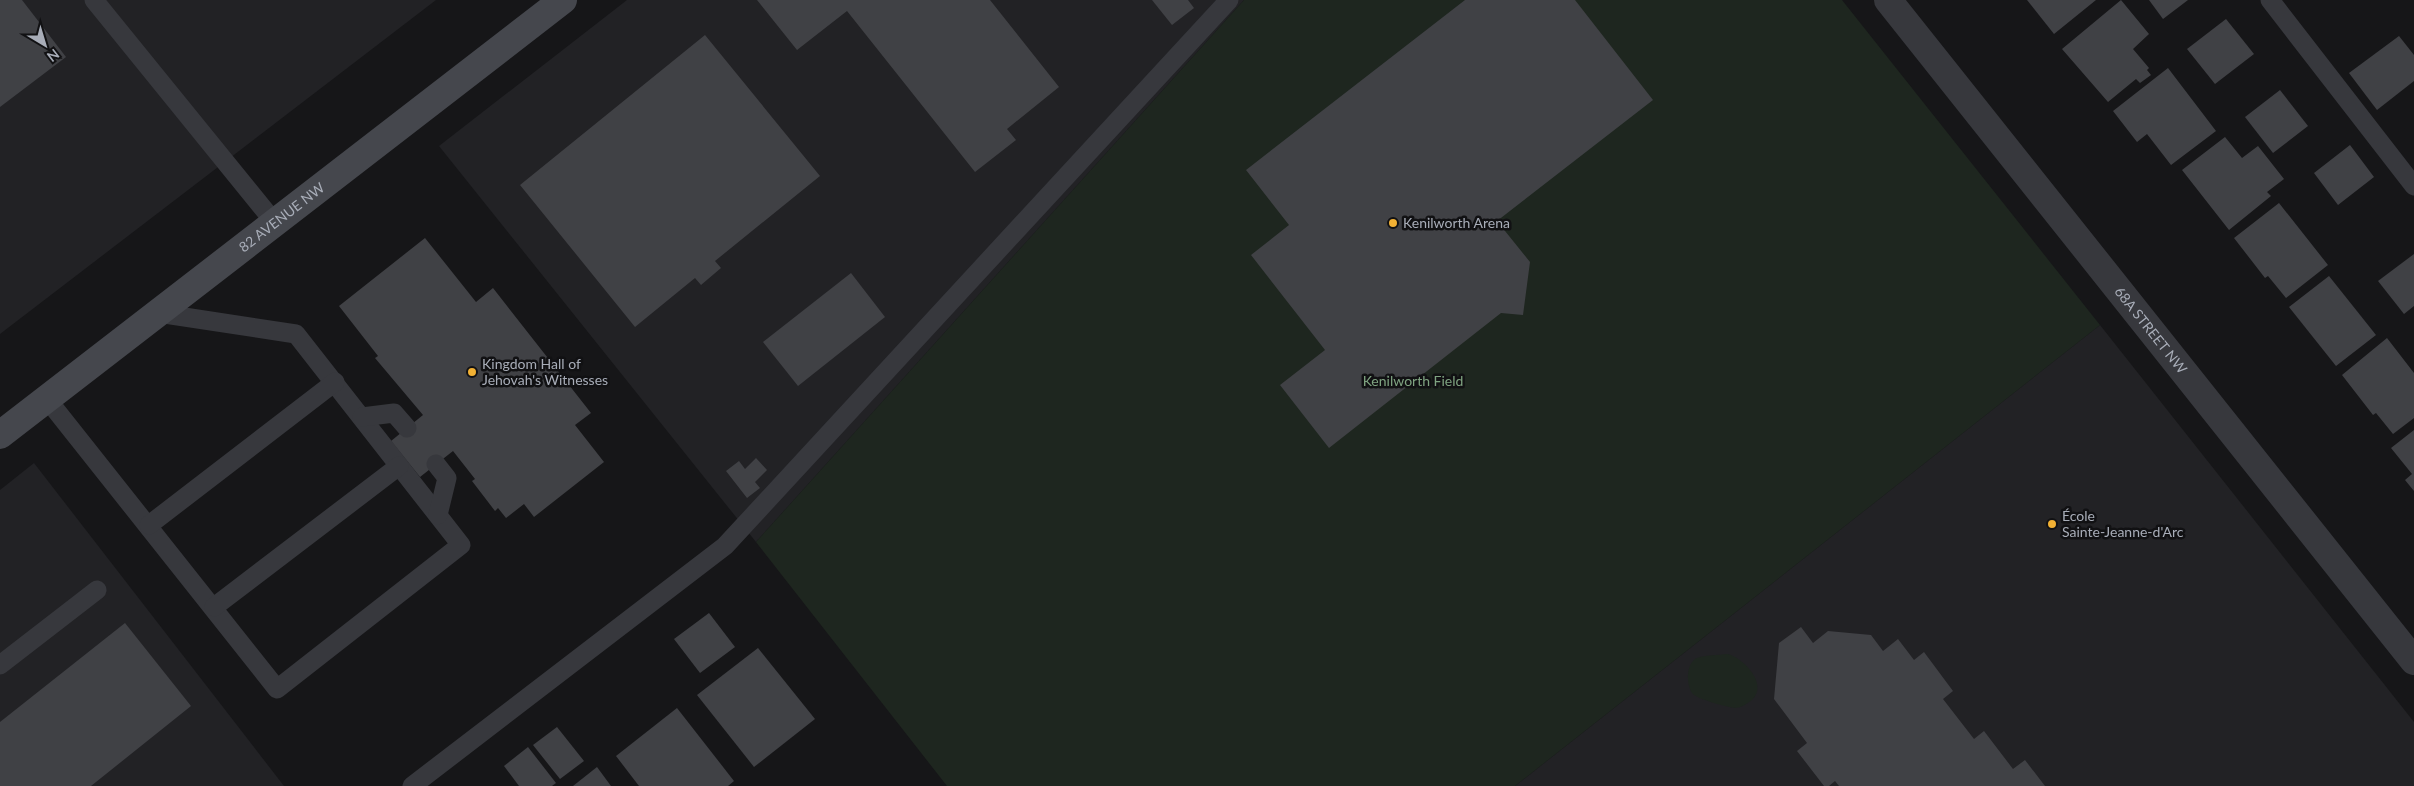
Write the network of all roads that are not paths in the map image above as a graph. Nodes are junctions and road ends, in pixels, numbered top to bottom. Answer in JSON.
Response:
{"nodes":[{"id":1,"x":94,"y":0,"type":"edge"},
{"id":2,"x":563,"y":0,"type":"edge"},
{"id":3,"x":1229,"y":0,"type":"edge"},
{"id":4,"x":1888,"y":0,"type":"edge"},
{"id":5,"x":2270,"y":0,"type":"edge"},
{"id":6,"x":2414,"y":186,"type":"edge"},
{"id":7,"x":274,"y":223,"type":"junction"},
{"id":8,"x":158,"y":313,"type":"junction"},
{"id":9,"x":335,"y":382,"type":"junction"},
{"id":10,"x":47,"y":399,"type":"junction"},
{"id":11,"x":362,"y":417,"type":"junction"},
{"id":12,"x":407,"y":428,"type":"dead end"},
{"id":13,"x":0,"y":435,"type":"edge"},
{"id":14,"x":436,"y":464,"type":"dead end"},
{"id":15,"x":399,"y":466,"type":"junction"},
{"id":16,"x":438,"y":515,"type":"junction"},
{"id":17,"x":149,"y":525,"type":"junction"},
{"id":18,"x":96,"y":590,"type":"dead end"},
{"id":19,"x":214,"y":607,"type":"junction"},
{"id":20,"x":2414,"y":661,"type":"edge"},
{"id":21,"x":0,"y":665,"type":"edge"},
{"id":22,"x":412,"y":786,"type":"edge"}],
"edges":[{"from":1,"to":7,"type":"lane"},
{"from":2,"to":7,"type":"street","name":"82 AVENUE NW"},
{"from":3,"to":22,"type":"lane"},
{"from":4,"to":20,"type":"street","name":"68A STREET NW"},
{"from":5,"to":6,"type":"lane"},
{"from":7,"to":8,"type":"street","name":"82 AVENUE NW"},
{"from":8,"to":9,"type":"lane"},
{"from":8,"to":10,"type":"street","name":"82 AVENUE NW"},
{"from":9,"to":11,"type":"lane"},
{"from":9,"to":17,"type":"lane"},
{"from":10,"to":13,"type":"street","name":"82 AVENUE NW"},
{"from":10,"to":17,"type":"lane"},
{"from":11,"to":12,"type":"lane"},
{"from":11,"to":15,"type":"lane"},
{"from":14,"to":16,"type":"lane"},
{"from":15,"to":16,"type":"lane"},
{"from":15,"to":19,"type":"lane"},
{"from":16,"to":19,"type":"lane"},
{"from":17,"to":19,"type":"lane"},
{"from":18,"to":21,"type":"lane"}]}
